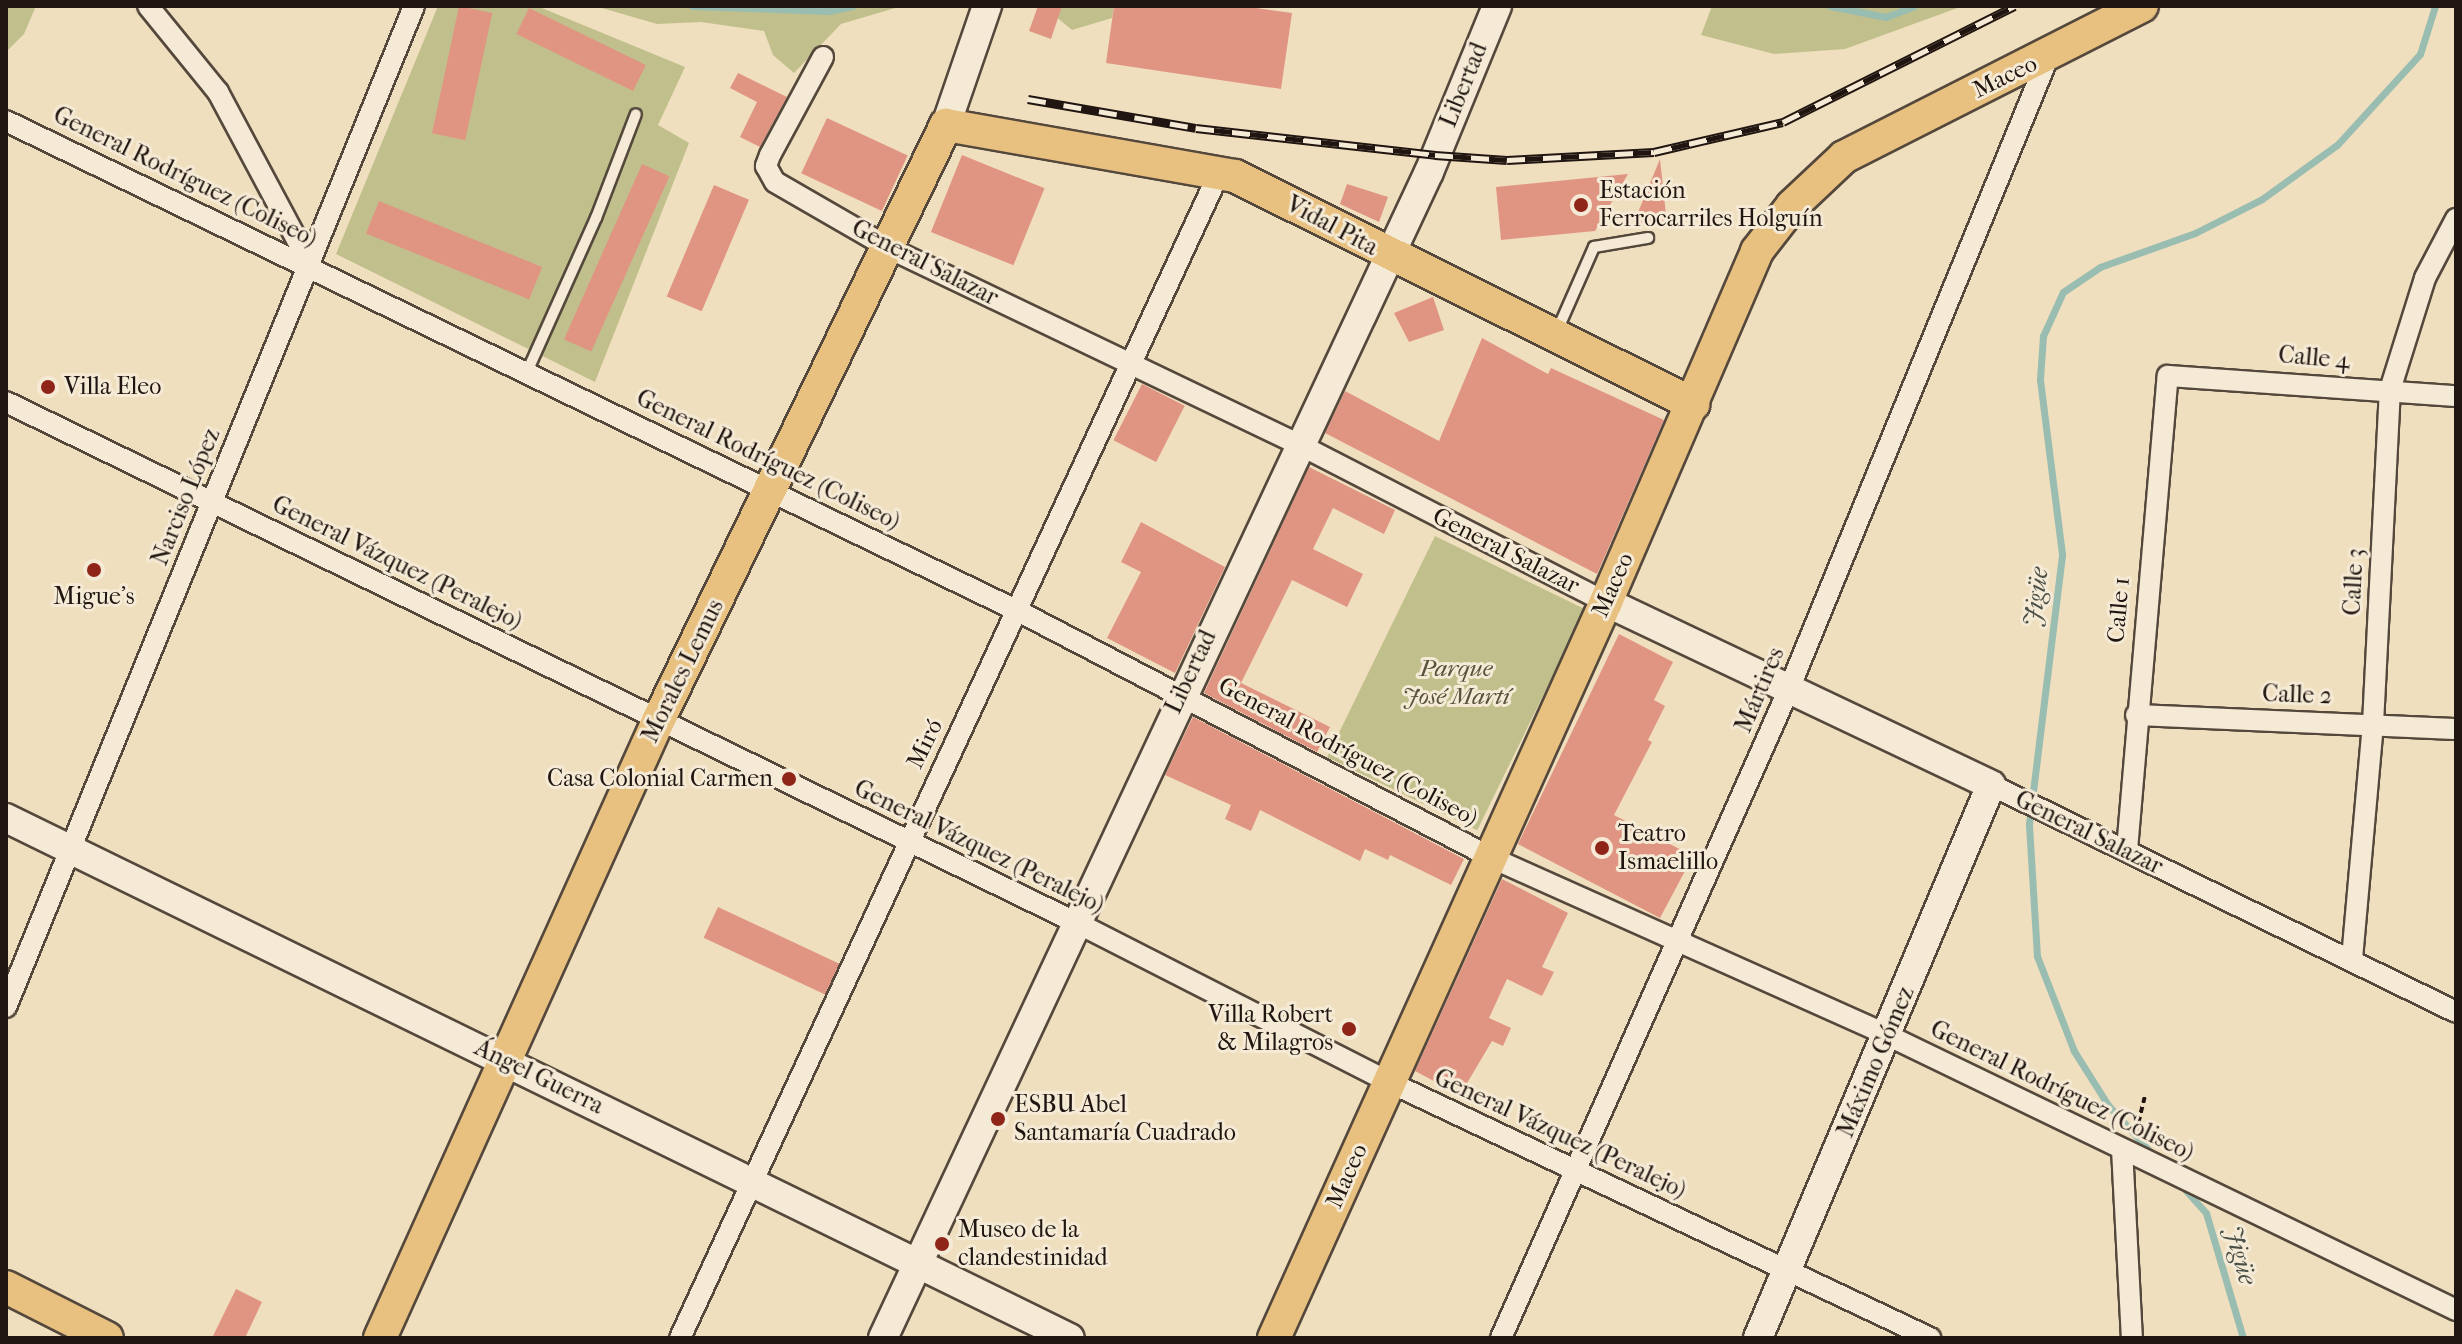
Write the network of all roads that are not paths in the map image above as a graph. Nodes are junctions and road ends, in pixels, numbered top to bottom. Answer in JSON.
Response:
{"nodes":[{"id":1,"x":148,"y":6,"type":"edge"},
{"id":2,"x":414,"y":6,"type":"edge"},
{"id":3,"x":987,"y":6,"type":"edge"},
{"id":4,"x":1497,"y":6,"type":"edge"},
{"id":5,"x":2142,"y":6,"type":"edge"},
{"id":6,"x":2049,"y":55,"type":"junction"},
{"id":7,"x":823,"y":57,"type":"dead end"},
{"id":8,"x":636,"y":114,"type":"dead end"},
{"id":9,"x":6,"y":121,"type":"edge"},
{"id":10,"x":946,"y":125,"type":"junction"},
{"id":11,"x":1219,"y":173,"type":"junction"},
{"id":12,"x":2456,"y":219,"type":"edge"},
{"id":13,"x":1648,"y":238,"type":"dead end"},
{"id":14,"x":891,"y":249,"type":"junction"},
{"id":15,"x":1388,"y":256,"type":"junction"},
{"id":16,"x":311,"y":266,"type":"junction"},
{"id":17,"x":1555,"y":337,"type":"junction"},
{"id":18,"x":1132,"y":365,"type":"junction"},
{"id":19,"x":527,"y":372,"type":"junction"},
{"id":20,"x":2168,"y":376,"type":"joint"},
{"id":21,"x":2390,"y":390,"type":"junction"},
{"id":22,"x":2456,"y":396,"type":"edge"},
{"id":23,"x":6,"y":402,"type":"edge"},
{"id":24,"x":1693,"y":404,"type":"junction"},
{"id":25,"x":1300,"y":445,"type":"junction"},
{"id":26,"x":772,"y":492,"type":"junction"},
{"id":27,"x":212,"y":502,"type":"junction"},
{"id":28,"x":1606,"y":602,"type":"junction"},
{"id":29,"x":1018,"y":611,"type":"junction"},
{"id":30,"x":1789,"y":689,"type":"junction"},
{"id":31,"x":1181,"y":693,"type":"junction"},
{"id":32,"x":2136,"y":715,"type":"junction"},
{"id":33,"x":659,"y":719,"type":"junction"},
{"id":34,"x":2373,"y":724,"type":"junction"},
{"id":35,"x":2456,"y":729,"type":"edge"},
{"id":36,"x":1991,"y":785,"type":"junction"},
{"id":37,"x":6,"y":818,"type":"edge"},
{"id":38,"x":907,"y":841,"type":"junction"},
{"id":39,"x":72,"y":850,"type":"junction"},
{"id":40,"x":2127,"y":850,"type":"junction"},
{"id":41,"x":1492,"y":858,"type":"junction"},
{"id":42,"x":1077,"y":923,"type":"junction"},
{"id":43,"x":1677,"y":941,"type":"junction"},
{"id":44,"x":2352,"y":959,"type":"junction"},
{"id":45,"x":6,"y":1007,"type":"edge"},
{"id":46,"x":2456,"y":1012,"type":"edge"},
{"id":47,"x":1887,"y":1035,"type":"junction"},
{"id":48,"x":502,"y":1059,"type":"junction"},
{"id":49,"x":1389,"y":1082,"type":"junction"},
{"id":50,"x":2126,"y":1151,"type":"junction"},
{"id":51,"x":1576,"y":1171,"type":"junction"},
{"id":52,"x":753,"y":1181,"type":"junction"},
{"id":53,"x":918,"y":1262,"type":"junction"},
{"id":54,"x":1788,"y":1269,"type":"junction"},
{"id":55,"x":6,"y":1287,"type":"edge"},
{"id":56,"x":2456,"y":1310,"type":"edge"},
{"id":57,"x":107,"y":1338,"type":"edge"},
{"id":58,"x":380,"y":1338,"type":"edge"},
{"id":59,"x":680,"y":1338,"type":"edge"},
{"id":60,"x":883,"y":1338,"type":"edge"},
{"id":61,"x":1070,"y":1338,"type":"edge"},
{"id":62,"x":1274,"y":1338,"type":"edge"},
{"id":63,"x":1501,"y":1338,"type":"edge"},
{"id":64,"x":1758,"y":1338,"type":"edge"},
{"id":65,"x":1930,"y":1338,"type":"edge"},
{"id":66,"x":2132,"y":1338,"type":"edge"}],
"edges":[{"from":1,"to":16,"type":"street"},
{"from":2,"to":16,"type":"street","name":"Narciso López"},
{"from":3,"to":10,"type":"street","name":"Morales Lemus"},
{"from":4,"to":15,"type":"street","name":"Libertad"},
{"from":5,"to":6,"type":"main road","name":"Maceo"},
{"from":6,"to":24,"type":"main road","name":"Maceo"},
{"from":6,"to":30,"type":"street","name":"Mártires"},
{"from":7,"to":14,"type":"street","name":"General Salazar"},
{"from":8,"to":19,"type":"lane"},
{"from":9,"to":16,"type":"street","name":"General Rodríguez (Coliseo)"},
{"from":10,"to":11,"type":"main road","name":"Vidal Pita"},
{"from":10,"to":14,"type":"main road","name":"Morales Lemus"},
{"from":11,"to":15,"type":"main road","name":"Vidal Pita"},
{"from":11,"to":18,"type":"street","name":"Miró"},
{"from":12,"to":21,"type":"street","name":"Calle 3"},
{"from":13,"to":17,"type":"lane"},
{"from":14,"to":18,"type":"street","name":"General Salazar"},
{"from":14,"to":26,"type":"main road","name":"Morales Lemus"},
{"from":15,"to":17,"type":"main road","name":"Vidal Pita"},
{"from":15,"to":25,"type":"street","name":"Libertad"},
{"from":16,"to":19,"type":"street","name":"General Rodríguez (Coliseo)"},
{"from":16,"to":27,"type":"street","name":"Narciso López"},
{"from":17,"to":24,"type":"main road","name":"Vidal Pita"},
{"from":18,"to":25,"type":"street","name":"General Salazar"},
{"from":18,"to":29,"type":"street","name":"Miró"},
{"from":19,"to":26,"type":"street","name":"General Rodríguez (Coliseo)"},
{"from":20,"to":21,"type":"street","name":"Calle 4"},
{"from":20,"to":32,"type":"street","name":"Calle 1"},
{"from":21,"to":22,"type":"street","name":"Calle 4"},
{"from":21,"to":34,"type":"street","name":"Calle 3"},
{"from":23,"to":27,"type":"street","name":"General Vázquez (Peralejo)"},
{"from":24,"to":28,"type":"main road","name":"Maceo"},
{"from":25,"to":28,"type":"street","name":"General Salazar"},
{"from":25,"to":31,"type":"street","name":"Libertad"},
{"from":26,"to":29,"type":"street","name":"General Rodríguez (Coliseo)"},
{"from":26,"to":33,"type":"main road","name":"Morales Lemus"},
{"from":27,"to":33,"type":"street","name":"General Vázquez (Peralejo)"},
{"from":27,"to":39,"type":"street","name":"Narciso López"},
{"from":28,"to":30,"type":"street","name":"General Salazar"},
{"from":28,"to":41,"type":"main road","name":"Maceo"},
{"from":29,"to":31,"type":"street","name":"General Rodríguez (Coliseo)"},
{"from":29,"to":38,"type":"street","name":"Miró"},
{"from":30,"to":36,"type":"street","name":"General Salazar"},
{"from":30,"to":43,"type":"street","name":"Mártires"},
{"from":31,"to":41,"type":"street","name":"General Rodríguez (Coliseo)"},
{"from":31,"to":42,"type":"street","name":"Libertad"},
{"from":32,"to":34,"type":"street","name":"Calle 2"},
{"from":32,"to":40,"type":"street","name":"Calle 1"},
{"from":33,"to":38,"type":"street","name":"General Vázquez (Peralejo)"},
{"from":33,"to":48,"type":"main road","name":"Morales Lemus"},
{"from":34,"to":35,"type":"street","name":"Calle 2"},
{"from":34,"to":44,"type":"street","name":"Calle 3"},
{"from":36,"to":40,"type":"street","name":"General Salazar"},
{"from":36,"to":47,"type":"street","name":"Máximo Gómez"},
{"from":37,"to":39,"type":"street","name":"Ángel Guerra"},
{"from":38,"to":42,"type":"street","name":"General Vázquez (Peralejo)"},
{"from":38,"to":52,"type":"street","name":"Miró"},
{"from":39,"to":45,"type":"street","name":"Narciso López"},
{"from":39,"to":48,"type":"street","name":"Ángel Guerra"},
{"from":40,"to":44,"type":"street","name":"General Salazar"},
{"from":41,"to":43,"type":"street","name":"General Rodríguez (Coliseo)"},
{"from":41,"to":49,"type":"main road","name":"Maceo"},
{"from":42,"to":49,"type":"street","name":"General Vázquez (Peralejo)"},
{"from":42,"to":53,"type":"street","name":"Libertad"},
{"from":43,"to":47,"type":"street","name":"General Rodríguez (Coliseo)"},
{"from":43,"to":51,"type":"street","name":"Mártires"},
{"from":44,"to":46,"type":"street","name":"General Salazar"},
{"from":47,"to":50,"type":"street","name":"General Rodríguez (Coliseo)"},
{"from":47,"to":54,"type":"street","name":"Máximo Gómez"},
{"from":48,"to":52,"type":"street","name":"Ángel Guerra"},
{"from":48,"to":58,"type":"main road","name":"Morales Lemus"},
{"from":49,"to":51,"type":"street","name":"General Vázquez (Peralejo)"},
{"from":49,"to":62,"type":"main road","name":"Maceo"},
{"from":50,"to":56,"type":"street","name":"General Rodríguez (Coliseo)"},
{"from":50,"to":66,"type":"street"},
{"from":51,"to":54,"type":"street","name":"General Vázquez (Peralejo)"},
{"from":51,"to":63,"type":"street","name":"Mártires"},
{"from":52,"to":53,"type":"street","name":"Ángel Guerra"},
{"from":52,"to":59,"type":"street","name":"Miró"},
{"from":53,"to":60,"type":"street","name":"Libertad"},
{"from":53,"to":61,"type":"street","name":"Ángel Guerra"},
{"from":54,"to":64,"type":"street","name":"Máximo Gómez"},
{"from":54,"to":65,"type":"street","name":"General Vázquez (Peralejo)"},
{"from":55,"to":57,"type":"main road"}]}
